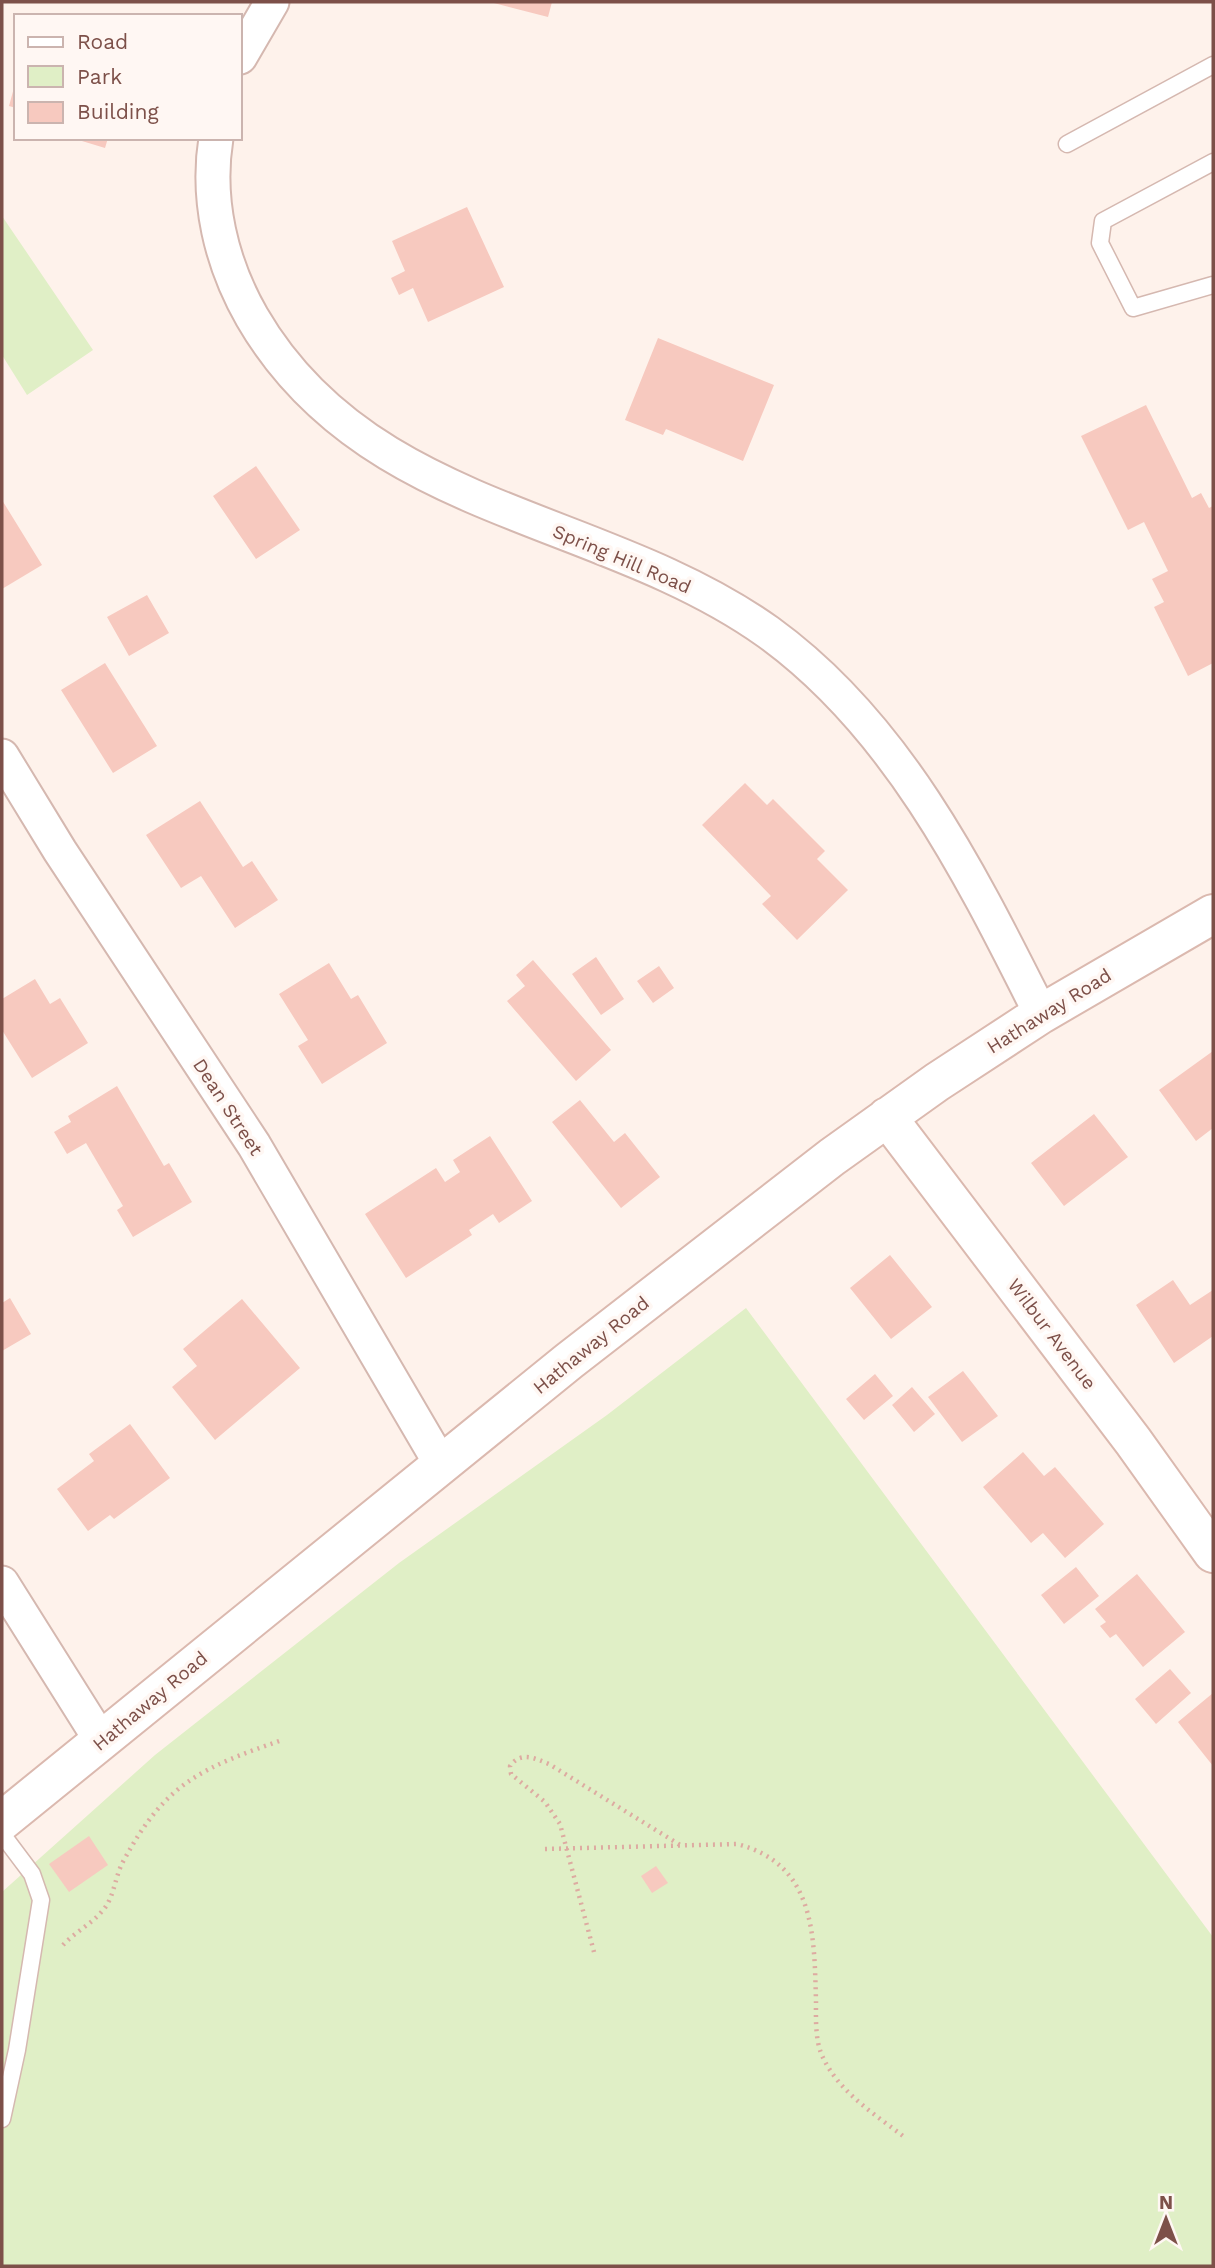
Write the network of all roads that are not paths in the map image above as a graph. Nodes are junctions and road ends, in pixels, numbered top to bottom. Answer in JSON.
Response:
{"nodes":[{"id":1,"x":272,"y":2,"type":"edge"},
{"id":2,"x":242,"y":54,"type":"edge"},
{"id":3,"x":1213,"y":65,"type":"edge"},
{"id":4,"x":216,"y":140,"type":"edge"},
{"id":5,"x":1067,"y":144,"type":"dead end"},
{"id":6,"x":1213,"y":162,"type":"edge"},
{"id":7,"x":1213,"y":285,"type":"edge"},
{"id":8,"x":2,"y":756,"type":"edge"},
{"id":9,"x":1213,"y":915,"type":"edge"},
{"id":10,"x":1041,"y":1014,"type":"junction"},
{"id":11,"x":887,"y":1117,"type":"junction"},
{"id":12,"x":442,"y":1466,"type":"junction"},
{"id":13,"x":1213,"y":1553,"type":"edge"},
{"id":14,"x":2,"y":1583,"type":"edge"},
{"id":15,"x":102,"y":1742,"type":"junction"},
{"id":16,"x":2,"y":1821,"type":"edge"},
{"id":17,"x":2,"y":1834,"type":"edge"},
{"id":18,"x":2,"y":2119,"type":"edge"}],
"edges":[{"from":1,"to":2,"type":"street"},
{"from":3,"to":5,"type":"lane"},
{"from":4,"to":10,"type":"street","name":"Spring Hill Road"},
{"from":6,"to":7,"type":"lane"},
{"from":8,"to":12,"type":"street","name":"Dean Street"},
{"from":9,"to":10,"type":"main road","name":"Hathaway Road"},
{"from":10,"to":11,"type":"main road","name":"Hathaway Road"},
{"from":11,"to":12,"type":"main road","name":"Hathaway Road"},
{"from":11,"to":13,"type":"main road","name":"Wilbur Avenue"},
{"from":12,"to":15,"type":"main road","name":"Hathaway Road"},
{"from":14,"to":15,"type":"street"},
{"from":15,"to":16,"type":"main road","name":"Hathaway Road"},
{"from":17,"to":18,"type":"lane"}]}
